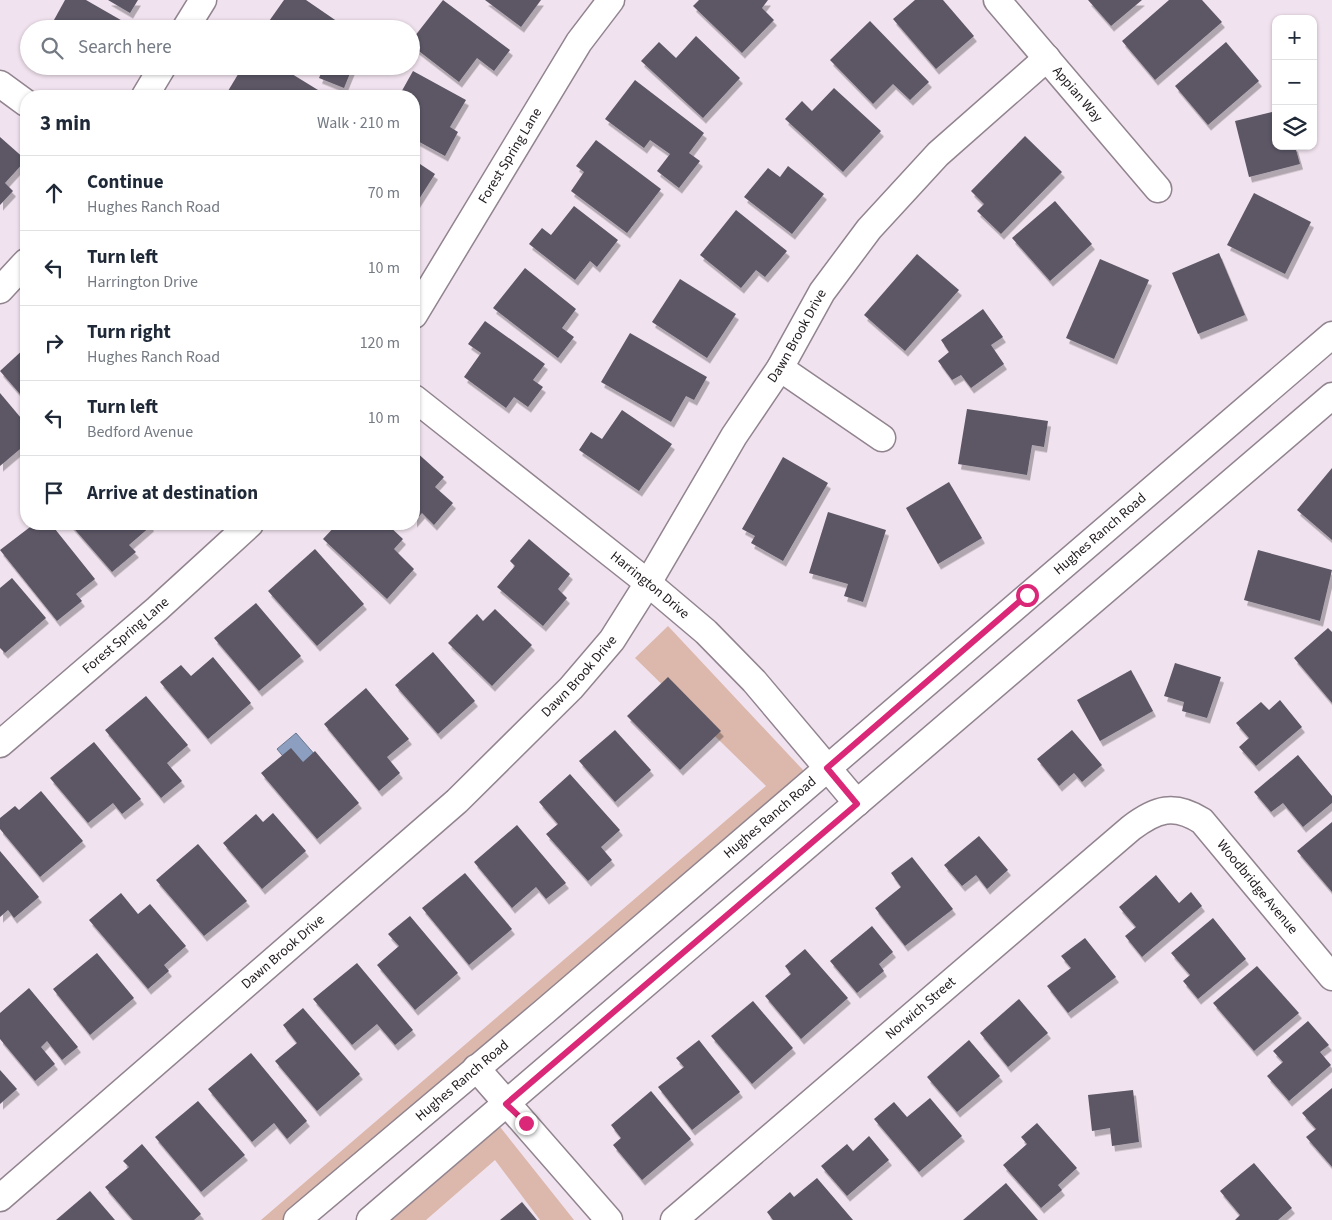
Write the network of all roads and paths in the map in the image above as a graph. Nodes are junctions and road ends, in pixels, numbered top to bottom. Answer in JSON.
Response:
{"nodes":[{"id":1,"x":203,"y":0,"type":"edge"},
{"id":2,"x":611,"y":0,"type":"edge"},
{"id":3,"x":997,"y":0,"type":"edge"},
{"id":4,"x":191,"y":20,"type":"edge"},
{"id":5,"x":1046,"y":58,"type":"junction"},
{"id":6,"x":157,"y":75,"type":"edge"},
{"id":7,"x":0,"y":84,"type":"edge"},
{"id":8,"x":148,"y":90,"type":"edge"},
{"id":9,"x":20,"y":99,"type":"edge"},
{"id":10,"x":1158,"y":189,"type":"dead end"},
{"id":11,"x":20,"y":268,"type":"edge"},
{"id":12,"x":0,"y":290,"type":"edge"},
{"id":13,"x":420,"y":305,"type":"edge"},
{"id":14,"x":1332,"y":335,"type":"edge"},
{"id":15,"x":780,"y":368,"type":"junction"},
{"id":16,"x":1332,"y":396,"type":"edge"},
{"id":17,"x":420,"y":403,"type":"edge"},
{"id":18,"x":882,"y":438,"type":"dead end"},
{"id":19,"x":243,"y":530,"type":"edge"},
{"id":20,"x":648,"y":583,"type":"junction"},
{"id":21,"x":0,"y":744,"type":"edge"},
{"id":22,"x":827,"y":768,"type":"junction"},
{"id":23,"x":857,"y":804,"type":"junction"},
{"id":24,"x":1174,"y":810,"type":"joint"},
{"id":25,"x":1332,"y":977,"type":"edge"},
{"id":26,"x":476,"y":1068,"type":"junction"},
{"id":27,"x":506,"y":1104,"type":"junction"},
{"id":28,"x":0,"y":1198,"type":"edge"},
{"id":29,"x":297,"y":1220,"type":"edge"},
{"id":30,"x":370,"y":1220,"type":"edge"},
{"id":31,"x":609,"y":1220,"type":"edge"},
{"id":32,"x":674,"y":1220,"type":"edge"}],
"edges":[{"from":1,"to":4,"type":"street"},
{"from":2,"to":13,"type":"street","name":"Forest Spring Lane"},
{"from":3,"to":5,"type":"street","name":"Appian Way"},
{"from":5,"to":10,"type":"street","name":"Appian Way"},
{"from":5,"to":15,"type":"street","name":"Dawn Brook Drive"},
{"from":6,"to":8,"type":"street"},
{"from":7,"to":9,"type":"street"},
{"from":11,"to":12,"type":"street"},
{"from":14,"to":22,"type":"street","name":"Hughes Ranch Road"},
{"from":15,"to":18,"type":"street"},
{"from":15,"to":20,"type":"street","name":"Dawn Brook Drive"},
{"from":16,"to":23,"type":"street"},
{"from":17,"to":20,"type":"street","name":"Harrington Drive"},
{"from":19,"to":21,"type":"street","name":"Forest Spring Lane"},
{"from":20,"to":22,"type":"street","name":"Harrington Drive"},
{"from":20,"to":28,"type":"street","name":"Dawn Brook Drive"},
{"from":22,"to":23,"type":"street","name":"Harrington Drive"},
{"from":22,"to":26,"type":"street","name":"Hughes Ranch Road"},
{"from":23,"to":27,"type":"street"},
{"from":24,"to":25,"type":"street","name":"Woodbridge Avenue"},
{"from":24,"to":32,"type":"street","name":"Norwich Street"},
{"from":26,"to":27,"type":"street"},
{"from":26,"to":29,"type":"street","name":"Hughes Ranch Road"},
{"from":27,"to":30,"type":"street"},
{"from":27,"to":31,"type":"street"}]}
